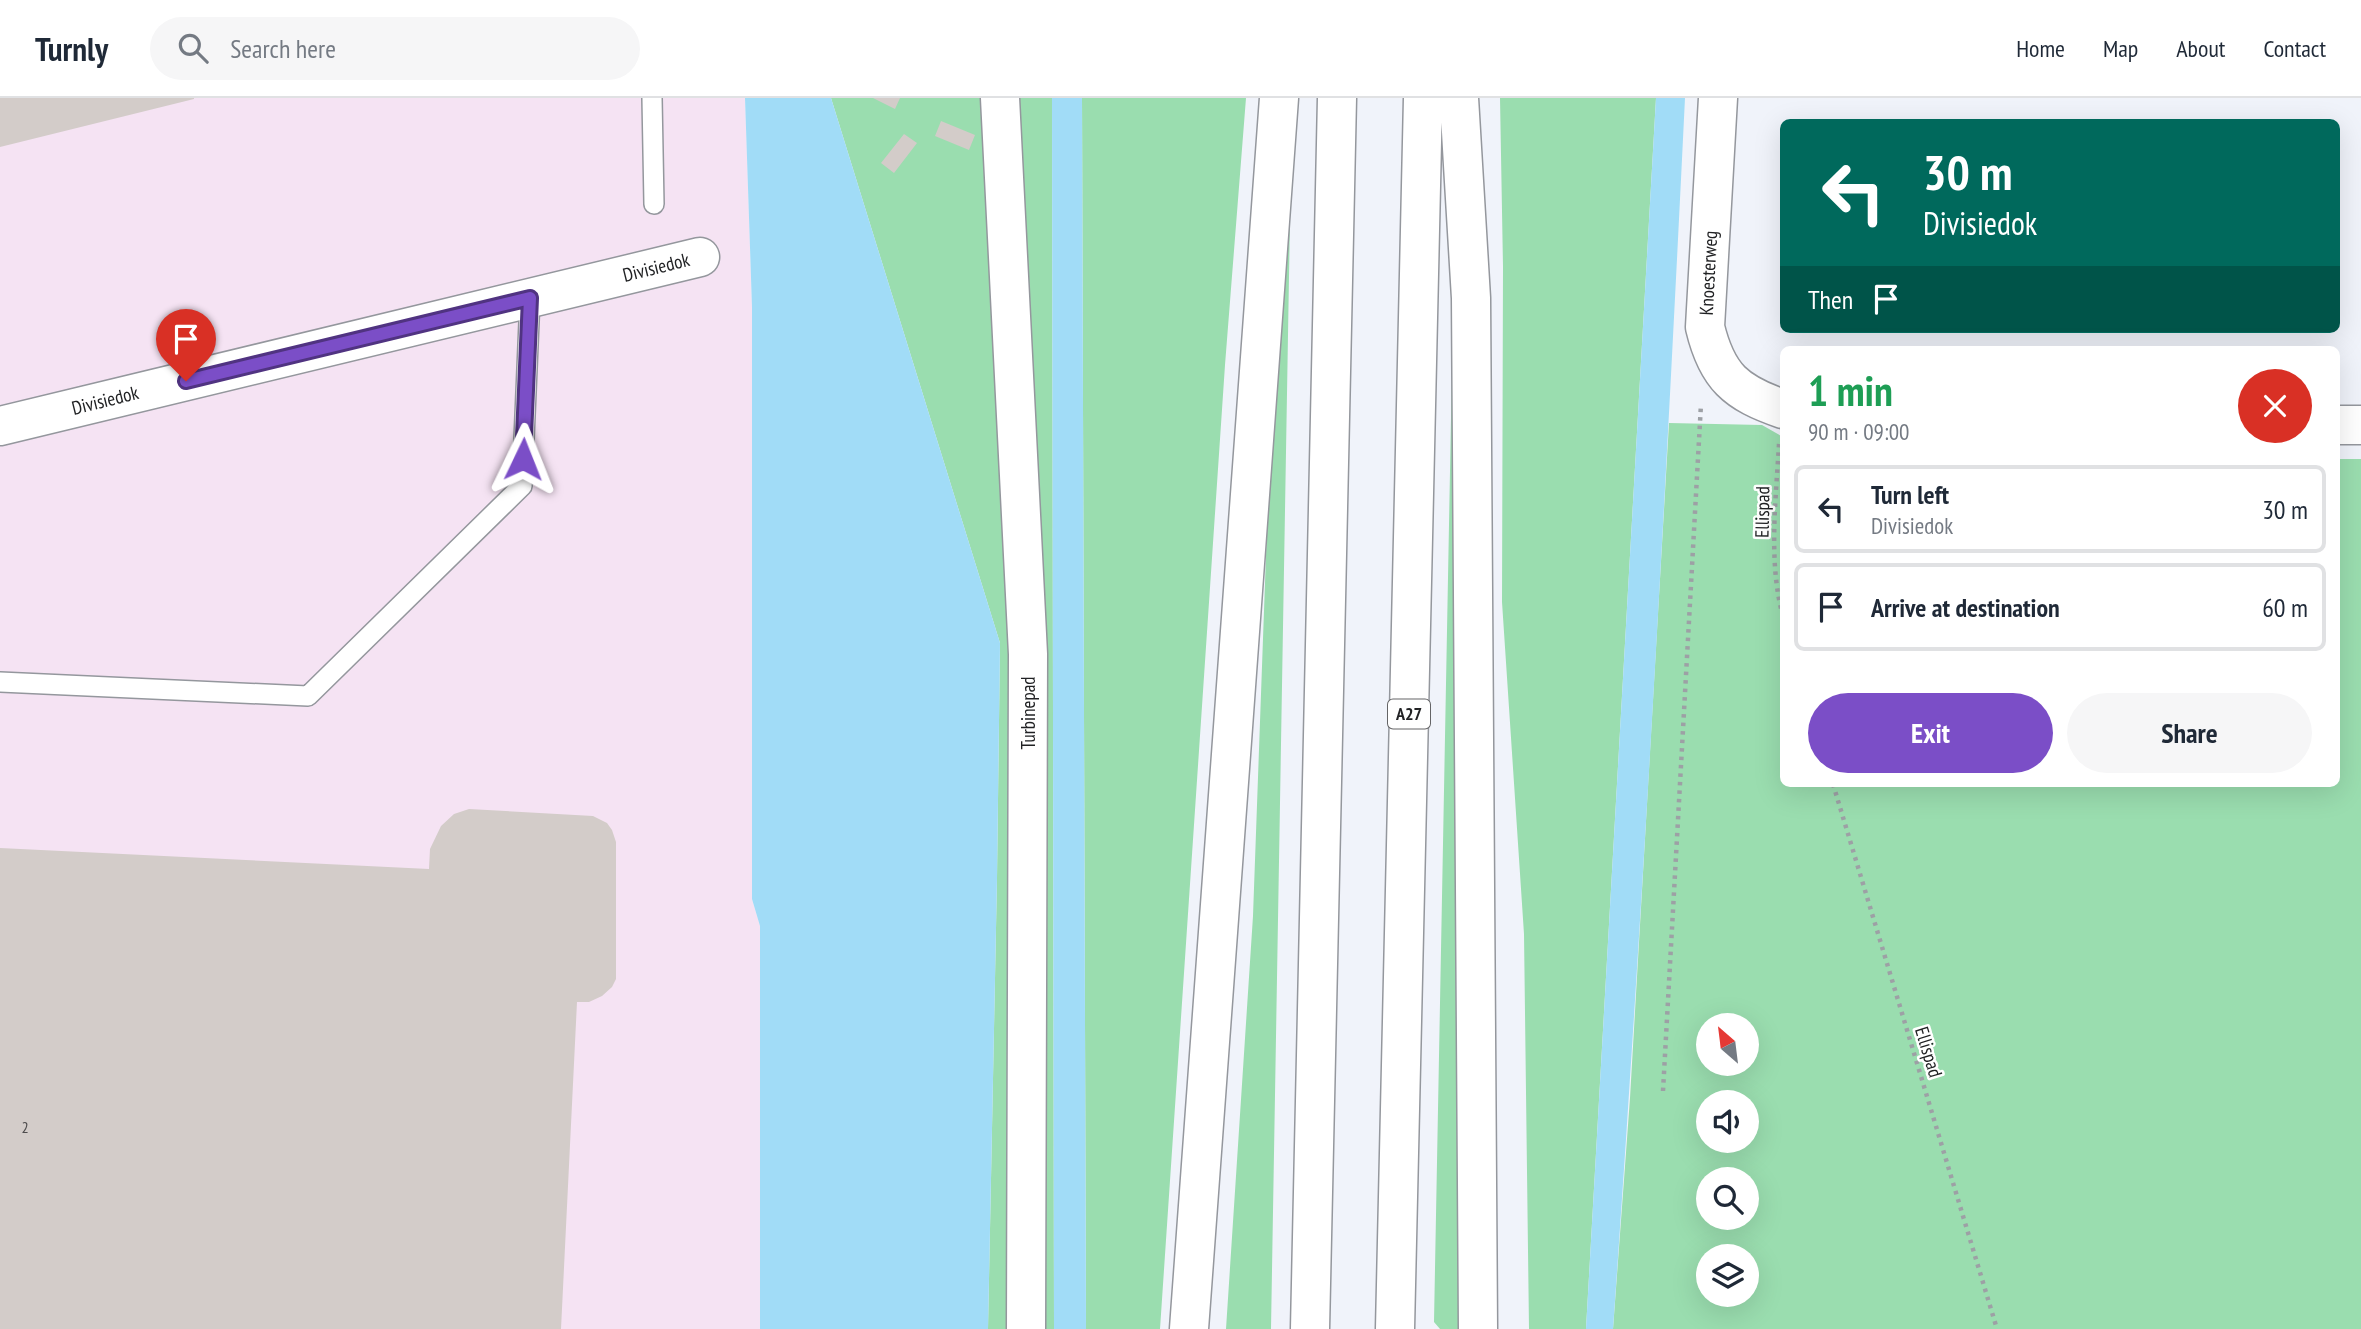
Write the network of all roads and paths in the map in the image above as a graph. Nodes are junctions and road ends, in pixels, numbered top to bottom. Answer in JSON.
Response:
{"nodes":[{"id":1,"x":652,"y":98,"type":"edge"},
{"id":2,"x":1000,"y":98,"type":"edge"},
{"id":3,"x":1279,"y":98,"type":"edge"},
{"id":4,"x":1337,"y":98,"type":"edge"},
{"id":5,"x":1423,"y":98,"type":"edge"},
{"id":6,"x":1459,"y":98,"type":"edge"},
{"id":7,"x":1718,"y":98,"type":"edge"},
{"id":8,"x":653,"y":204,"type":"dead end"},
{"id":9,"x":700,"y":257,"type":"dead end"},
{"id":10,"x":530,"y":298,"type":"junction"},
{"id":11,"x":1701,"y":396,"type":"dead end"},
{"id":12,"x":1780,"y":408,"type":"edge"},
{"id":13,"x":2340,"y":425,"type":"edge"},
{"id":14,"x":2361,"y":425,"type":"edge"},
{"id":15,"x":0,"y":426,"type":"edge"},
{"id":16,"x":1780,"y":432,"type":"edge"},
{"id":17,"x":1780,"y":598,"type":"edge"},
{"id":18,"x":0,"y":682,"type":"edge"},
{"id":19,"x":1834,"y":787,"type":"edge"},
{"id":20,"x":1663,"y":1091,"type":"dead end"},
{"id":21,"x":1195,"y":1246,"type":"junction"},
{"id":22,"x":1026,"y":1329,"type":"edge"},
{"id":23,"x":1189,"y":1329,"type":"edge"},
{"id":24,"x":1198,"y":1329,"type":"edge"},
{"id":25,"x":1310,"y":1329,"type":"edge"},
{"id":26,"x":1395,"y":1329,"type":"edge"},
{"id":27,"x":1478,"y":1329,"type":"edge"},
{"id":28,"x":1997,"y":1329,"type":"edge"}],
"edges":[{"from":1,"to":8,"type":"lane"},
{"from":2,"to":22,"type":"main road","name":"Turbinepad"},
{"from":3,"to":21,"type":"main road"},
{"from":4,"to":25,"type":"main road"},
{"from":5,"to":26,"type":"main road","number":"A27"},
{"from":6,"to":27,"type":"main road"},
{"from":7,"to":12,"type":"main road","name":"Knoesterweg"},
{"from":9,"to":10,"type":"main road","name":"Divisiedok"},
{"from":10,"to":15,"type":"main road","name":"Divisiedok"},
{"from":10,"to":18,"type":"lane"},
{"from":11,"to":20,"type":"path"},
{"from":13,"to":14,"type":"main road"},
{"from":16,"to":17,"type":"path","name":"Ellispad"},
{"from":19,"to":28,"type":"path","name":"Ellispad"},
{"from":21,"to":23,"type":"main road"},
{"from":21,"to":24,"type":"main road"}]}
